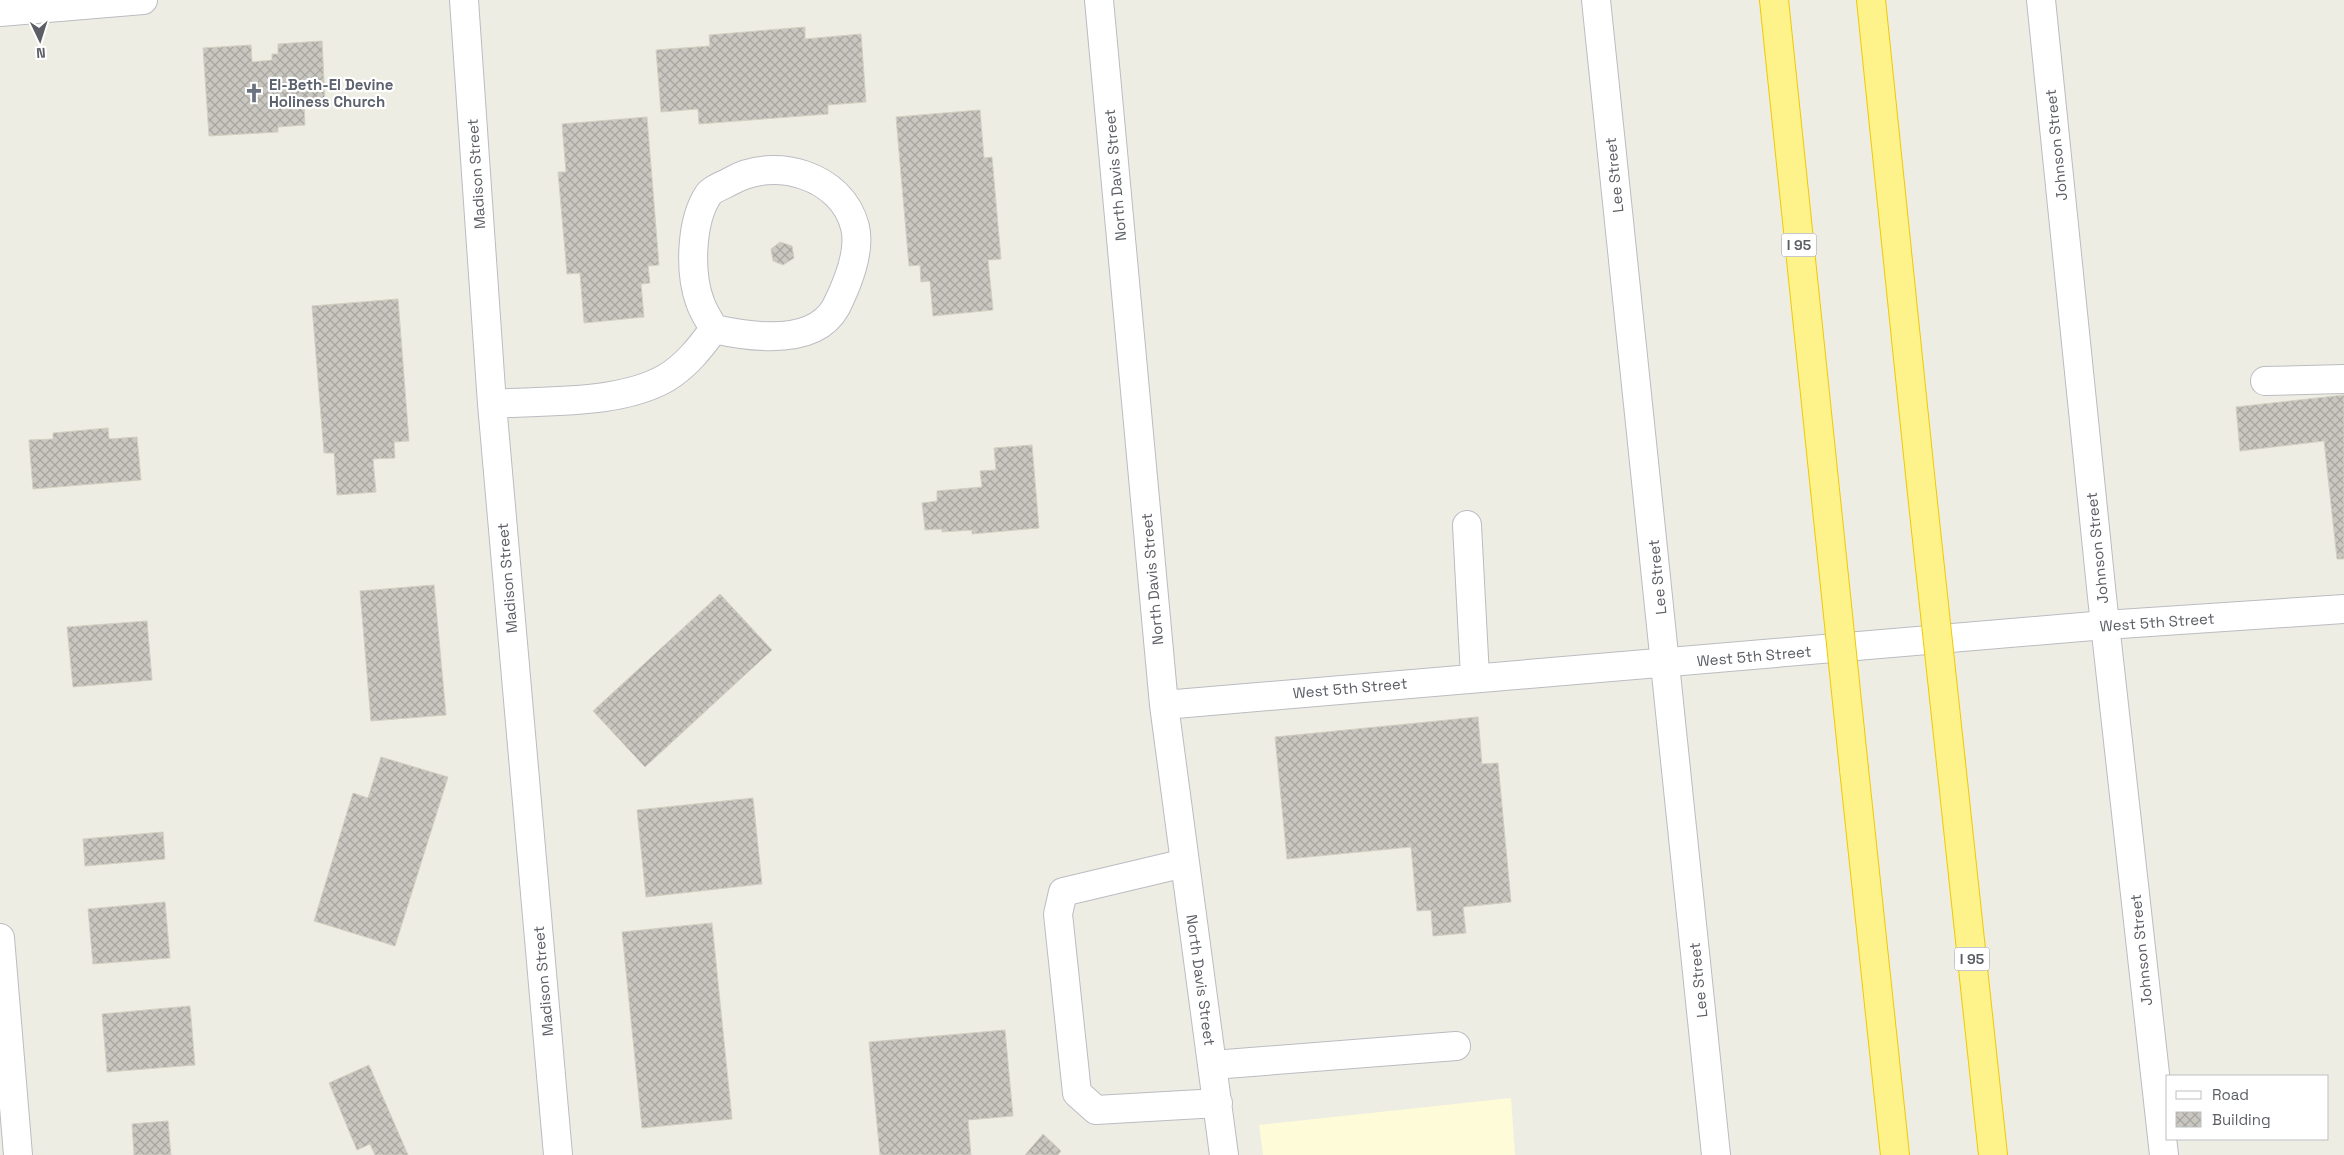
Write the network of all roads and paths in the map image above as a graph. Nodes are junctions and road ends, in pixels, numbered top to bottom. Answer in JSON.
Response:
{"nodes":[{"id":1,"x":142,"y":0,"type":"edge"},
{"id":2,"x":464,"y":0,"type":"edge"},
{"id":3,"x":1099,"y":0,"type":"edge"},
{"id":4,"x":1596,"y":0,"type":"edge"},
{"id":5,"x":1774,"y":0,"type":"edge"},
{"id":6,"x":1871,"y":0,"type":"edge"},
{"id":7,"x":2041,"y":0,"type":"edge"},
{"id":8,"x":0,"y":12,"type":"edge"},
{"id":9,"x":714,"y":329,"type":"junction"},
{"id":10,"x":2344,"y":379,"type":"edge"},
{"id":11,"x":2265,"y":381,"type":"dead end"},
{"id":12,"x":492,"y":404,"type":"junction"},
{"id":13,"x":1467,"y":525,"type":"dead end"},
{"id":14,"x":2344,"y":609,"type":"edge"},
{"id":15,"x":2105,"y":625,"type":"junction"},
{"id":16,"x":1666,"y":664,"type":"junction"},
{"id":17,"x":1475,"y":677,"type":"junction"},
{"id":18,"x":1164,"y":705,"type":"junction"},
{"id":19,"x":1185,"y":863,"type":"junction"},
{"id":20,"x":0,"y":938,"type":"edge"},
{"id":21,"x":1456,"y":1046,"type":"dead end"},
{"id":22,"x":1213,"y":1065,"type":"junction"},
{"id":23,"x":1218,"y":1103,"type":"junction"},
{"id":24,"x":18,"y":1155,"type":"edge"},
{"id":25,"x":558,"y":1155,"type":"edge"},
{"id":26,"x":1224,"y":1155,"type":"edge"},
{"id":27,"x":1716,"y":1155,"type":"edge"},
{"id":28,"x":1895,"y":1155,"type":"edge"},
{"id":29,"x":1993,"y":1155,"type":"edge"},
{"id":30,"x":2164,"y":1155,"type":"edge"}],
"edges":[{"from":1,"to":8,"type":"street"},
{"from":2,"to":12,"type":"street","name":"Madison Street"},
{"from":3,"to":18,"type":"street","name":"North Davis Street"},
{"from":4,"to":16,"type":"street","name":"Lee Street"},
{"from":5,"to":28,"type":"highway","number":"I 95","bridge":true},
{"from":6,"to":29,"type":"highway","number":"I 95","bridge":true},
{"from":7,"to":15,"type":"street","name":"Johnson Street"},
{"from":9,"to":9,"type":"street"},
{"from":9,"to":12,"type":"street"},
{"from":10,"to":11,"type":"street"},
{"from":12,"to":25,"type":"street","name":"Madison Street"},
{"from":13,"to":17,"type":"street"},
{"from":14,"to":15,"type":"street","name":"West 5th Street"},
{"from":15,"to":16,"type":"street","name":"West 5th Street"},
{"from":15,"to":30,"type":"street","name":"Johnson Street"},
{"from":16,"to":17,"type":"street","name":"West 5th Street"},
{"from":16,"to":27,"type":"street","name":"Lee Street"},
{"from":17,"to":18,"type":"street","name":"West 5th Street"},
{"from":18,"to":19,"type":"street","name":"North Davis Street"},
{"from":19,"to":22,"type":"street","name":"North Davis Street"},
{"from":19,"to":23,"type":"street"},
{"from":20,"to":24,"type":"street"},
{"from":21,"to":22,"type":"street"},
{"from":22,"to":23,"type":"street","name":"North Davis Street"},
{"from":23,"to":26,"type":"street","name":"North Davis Street"}]}
